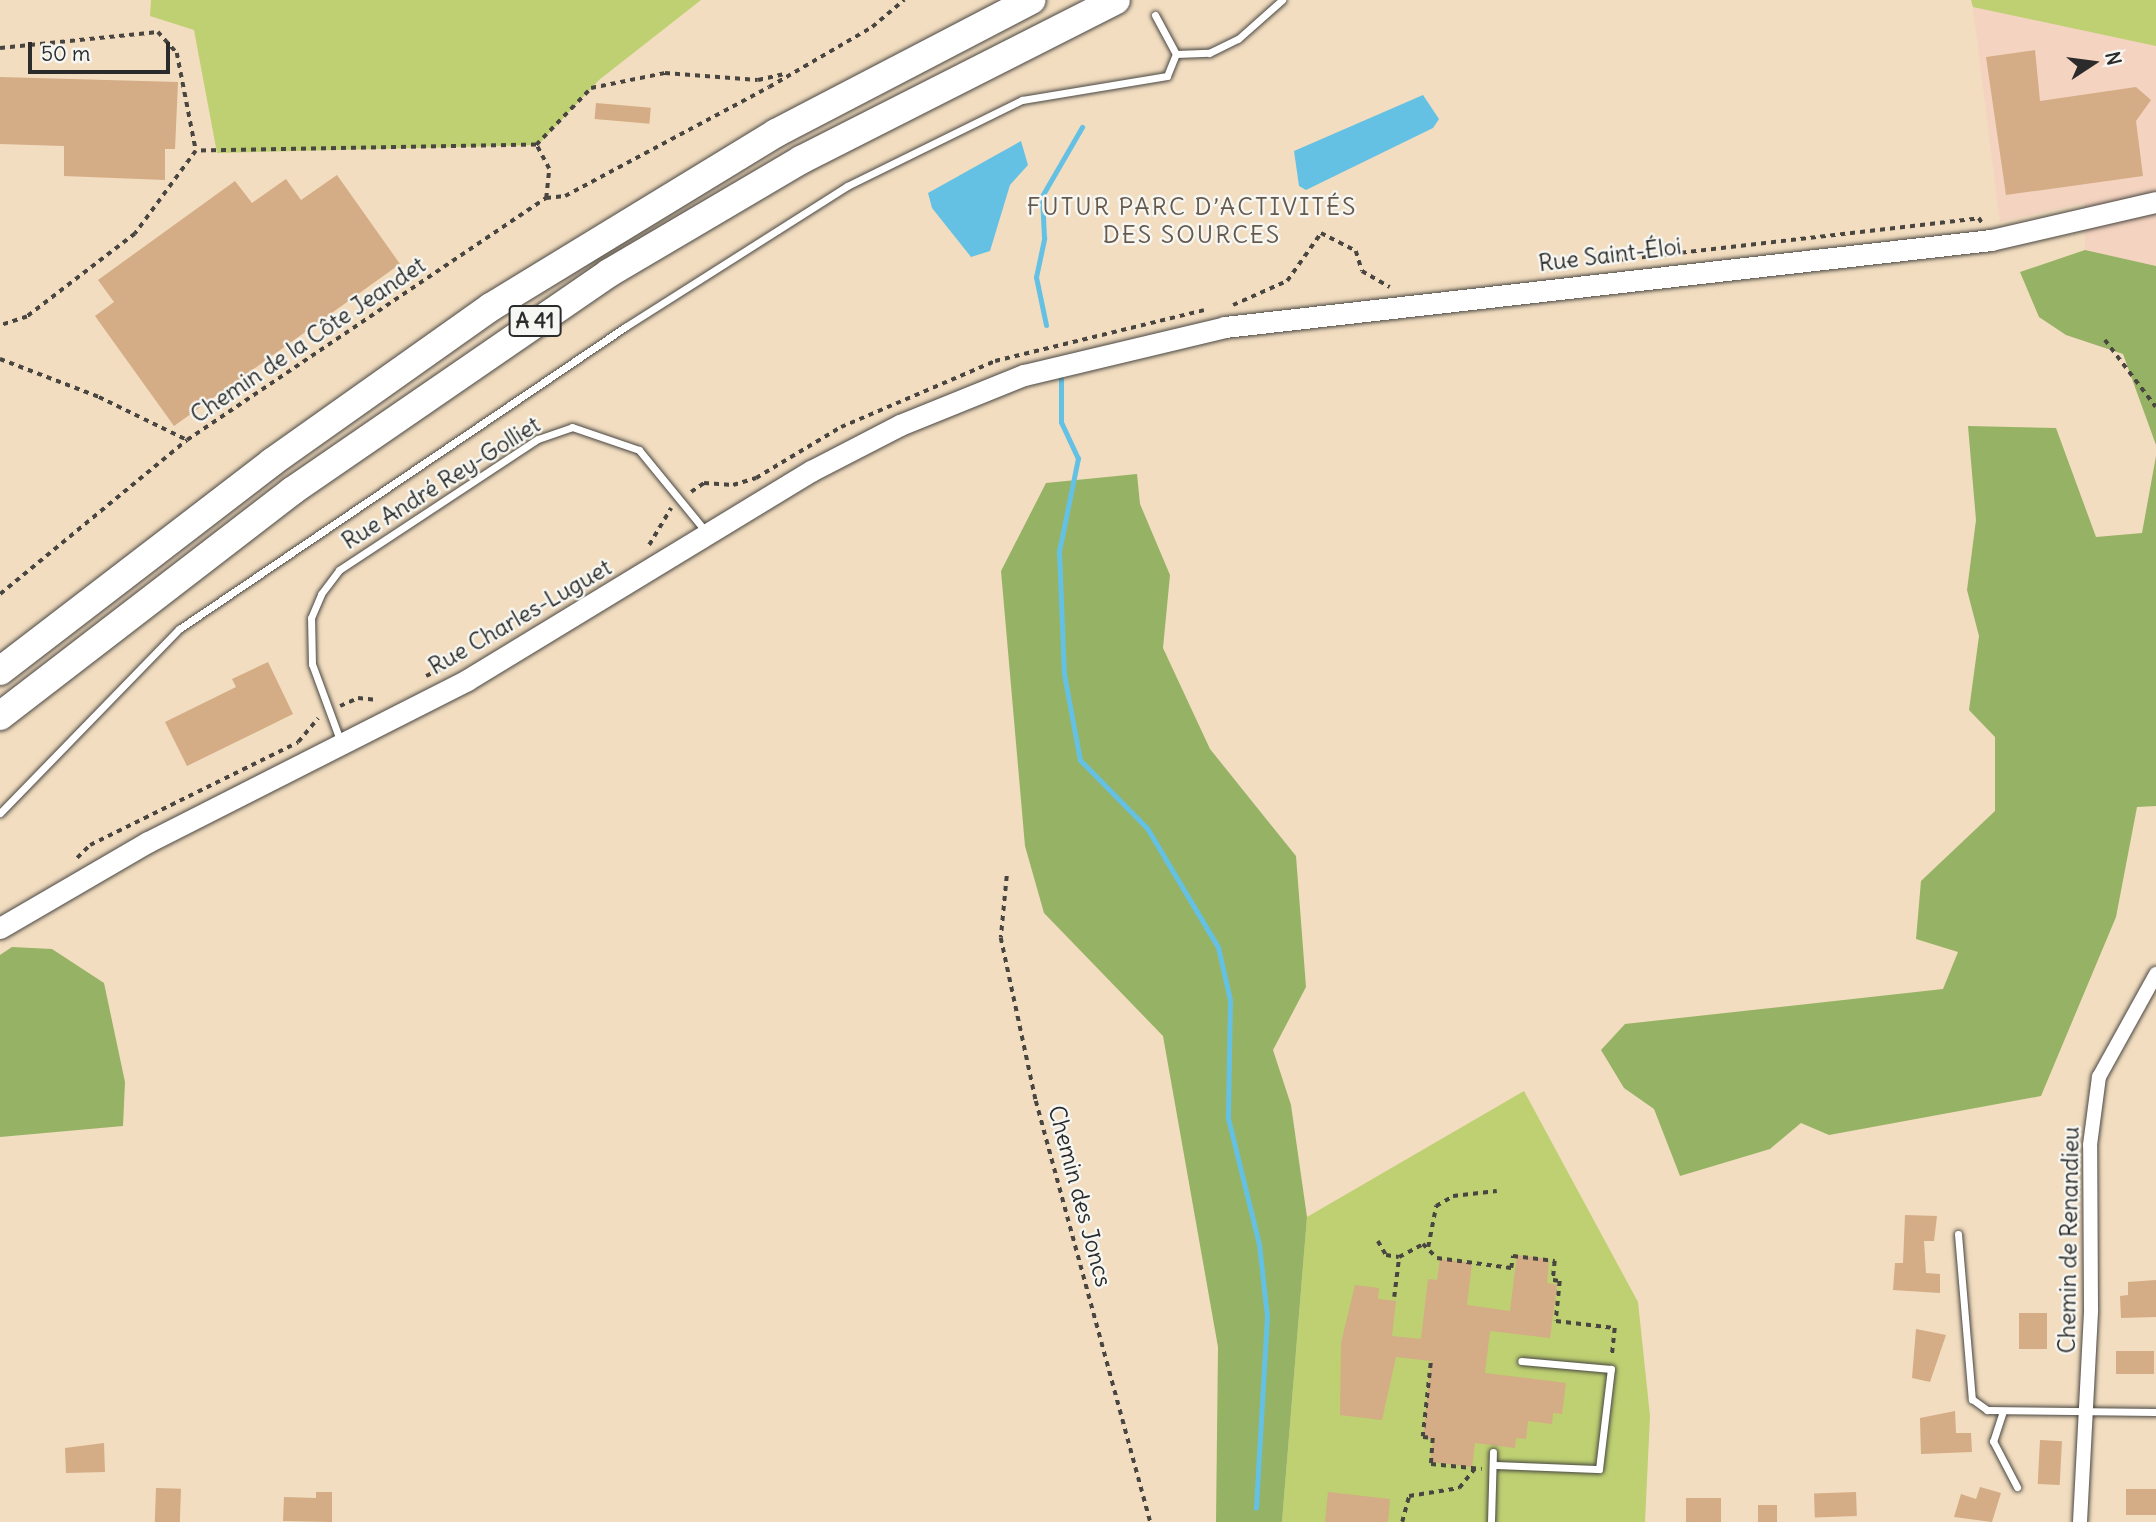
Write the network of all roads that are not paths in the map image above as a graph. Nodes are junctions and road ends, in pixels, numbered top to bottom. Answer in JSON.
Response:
{"nodes":[{"id":1,"x":1031,"y":0,"type":"edge"},
{"id":2,"x":1116,"y":0,"type":"edge"},
{"id":3,"x":1282,"y":0,"type":"edge"},
{"id":4,"x":1155,"y":15,"type":"dead end"},
{"id":5,"x":1176,"y":54,"type":"junction"},
{"id":6,"x":2156,"y":202,"type":"edge"},
{"id":7,"x":1069,"y":361,"type":"joint"},
{"id":8,"x":708,"y":533,"type":"junction"},
{"id":9,"x":0,"y":671,"type":"edge"},
{"id":10,"x":0,"y":716,"type":"edge"},
{"id":11,"x":342,"y":744,"type":"junction"},
{"id":12,"x":0,"y":813,"type":"edge"},
{"id":13,"x":0,"y":928,"type":"edge"},
{"id":14,"x":2156,"y":974,"type":"edge"},
{"id":15,"x":1958,"y":1234,"type":"dead end"},
{"id":16,"x":1521,"y":1362,"type":"dead end"},
{"id":17,"x":2003,"y":1411,"type":"junction"},
{"id":18,"x":2156,"y":1412,"type":"edge"},
{"id":19,"x":2087,"y":1413,"type":"junction"},
{"id":20,"x":1493,"y":1452,"type":"dead end"},
{"id":21,"x":1493,"y":1468,"type":"junction"},
{"id":22,"x":2017,"y":1488,"type":"dead end"},
{"id":23,"x":1491,"y":1522,"type":"edge"},
{"id":24,"x":2080,"y":1522,"type":"edge"}],
"edges":[{"from":1,"to":9,"type":"highway","number":"A 41"},
{"from":2,"to":10,"type":"highway","number":"A 41"},
{"from":3,"to":5,"type":"lane"},
{"from":4,"to":5,"type":"lane"},
{"from":5,"to":12,"type":"lane"},
{"from":6,"to":7,"type":"main road","name":"Rue Saint-Éloi"},
{"from":7,"to":8,"type":"main road","name":"Rue Charles-Luguet"},
{"from":8,"to":11,"type":"main road","name":"Rue Charles-Luguet"},
{"from":8,"to":11,"type":"lane","name":"Rue André Rey-Golliet"},
{"from":11,"to":13,"type":"main road","name":"Rue Charles-Luguet"},
{"from":14,"to":19,"type":"street","name":"Chemin de Renandieu"},
{"from":15,"to":17,"type":"lane"},
{"from":16,"to":21,"type":"lane"},
{"from":17,"to":19,"type":"lane"},
{"from":17,"to":22,"type":"lane"},
{"from":18,"to":19,"type":"lane"},
{"from":19,"to":24,"type":"street","name":"Chemin de Renandieu"},
{"from":20,"to":21,"type":"lane"},
{"from":21,"to":23,"type":"lane"}]}
